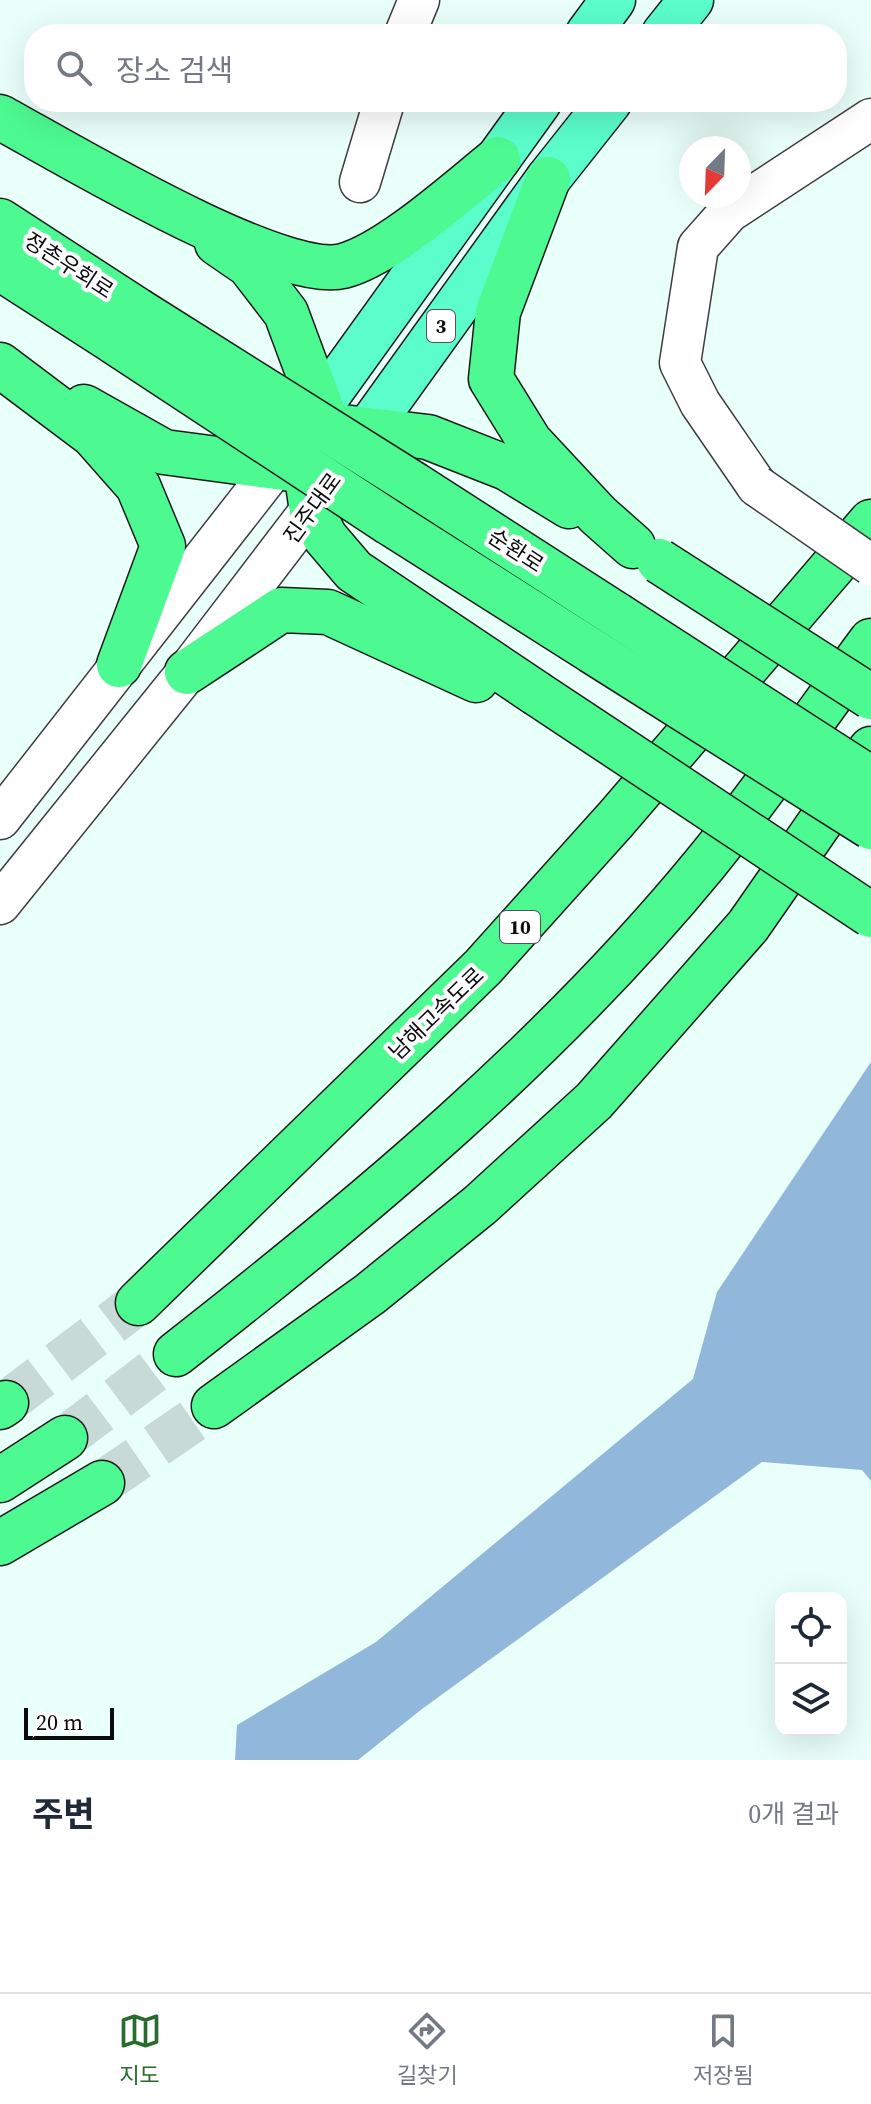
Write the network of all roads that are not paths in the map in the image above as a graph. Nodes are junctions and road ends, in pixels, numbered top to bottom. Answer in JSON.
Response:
{"nodes":[{"id":1,"x":419,"y":0,"type":"edge"},
{"id":2,"x":613,"y":0,"type":"edge"},
{"id":3,"x":691,"y":0,"type":"edge"},
{"id":4,"x":409,"y":24,"type":"edge"},
{"id":5,"x":595,"y":24,"type":"edge"},
{"id":6,"x":672,"y":24,"type":"edge"},
{"id":7,"x":381,"y":112,"type":"edge"},
{"id":8,"x":532,"y":112,"type":"edge"},
{"id":9,"x":601,"y":112,"type":"edge"},
{"id":10,"x":0,"y":117,"type":"edge"},
{"id":11,"x":871,"y":119,"type":"edge"},
{"id":12,"x":498,"y":159,"type":"junction"},
{"id":13,"x":548,"y":179,"type":"junction"},
{"id":14,"x":360,"y":182,"type":"dead end"},
{"id":15,"x":157,"y":202,"type":"junction"},
{"id":16,"x":0,"y":221,"type":"edge"},
{"id":17,"x":0,"y":268,"type":"edge"},
{"id":18,"x":126,"y":326,"type":"junction"},
{"id":19,"x":0,"y":355,"type":"edge"},
{"id":20,"x":0,"y":365,"type":"edge"},
{"id":21,"x":319,"y":450,"type":"junction"},
{"id":22,"x":871,"y":522,"type":"edge"},
{"id":23,"x":646,"y":553,"type":"junction"},
{"id":24,"x":871,"y":565,"type":"edge"},
{"id":25,"x":871,"y":641,"type":"edge"},
{"id":26,"x":119,"y":665,"type":"junction"},
{"id":27,"x":187,"y":672,"type":"junction"},
{"id":28,"x":529,"y":688,"type":"junction"},
{"id":29,"x":871,"y":697,"type":"edge"},
{"id":30,"x":871,"y":749,"type":"edge"},
{"id":31,"x":871,"y":779,"type":"edge"},
{"id":32,"x":0,"y":819,"type":"edge"},
{"id":33,"x":871,"y":827,"type":"edge"},
{"id":34,"x":0,"y":904,"type":"edge"},
{"id":35,"x":871,"y":915,"type":"edge"},
{"id":36,"x":138,"y":1303,"type":"tunnel mouth"},
{"id":37,"x":176,"y":1354,"type":"tunnel mouth"},
{"id":38,"x":214,"y":1406,"type":"tunnel mouth"},
{"id":39,"x":65,"y":1438,"type":"tunnel mouth"},
{"id":40,"x":0,"y":1480,"type":"edge"},
{"id":41,"x":102,"y":1483,"type":"tunnel mouth"},
{"id":42,"x":0,"y":1543,"type":"edge"}],
"edges":[{"from":1,"to":4,"type":"street"},
{"from":2,"to":5,"type":"main road"},
{"from":3,"to":6,"type":"main road"},
{"from":7,"to":14,"type":"street"},
{"from":8,"to":12,"type":"main road","name":"진주대로","number":"3"},
{"from":9,"to":13,"type":"main road","name":"진주대로","number":"3"},
{"from":10,"to":15,"type":"highway"},
{"from":11,"to":24,"type":"street","bridge":true},
{"from":12,"to":15,"type":"highway"},
{"from":12,"to":21,"type":"main road","name":"진주대로","number":"3"},
{"from":13,"to":21,"type":"main road","name":"진주대로","number":"3"},
{"from":13,"to":23,"type":"highway"},
{"from":15,"to":21,"type":"highway"},
{"from":16,"to":18,"type":"highway","name":"정촌우회로"},
{"from":17,"to":18,"type":"highway","name":"정촌우회로"},
{"from":18,"to":31,"type":"highway","name":"순환로","bridge":true},
{"from":18,"to":33,"type":"highway","name":"순환로","bridge":true},
{"from":19,"to":21,"type":"highway"},
{"from":20,"to":26,"type":"highway"},
{"from":21,"to":23,"type":"highway"},
{"from":21,"to":26,"type":"street","name":"진주대로"},
{"from":21,"to":27,"type":"street","name":"진주대로","number":"3"},
{"from":21,"to":28,"type":"highway"},
{"from":22,"to":36,"type":"highway","name":"남해고속도로","number":"10"},
{"from":23,"to":29,"type":"highway","bridge":true},
{"from":25,"to":37,"type":"highway"},
{"from":26,"to":32,"type":"street","name":"진주대로"},
{"from":27,"to":28,"type":"highway"},
{"from":27,"to":34,"type":"street","name":"진주대로"},
{"from":28,"to":35,"type":"highway","bridge":true},
{"from":30,"to":38,"type":"highway"},
{"from":39,"to":40,"type":"highway"},
{"from":41,"to":42,"type":"highway"}]}
